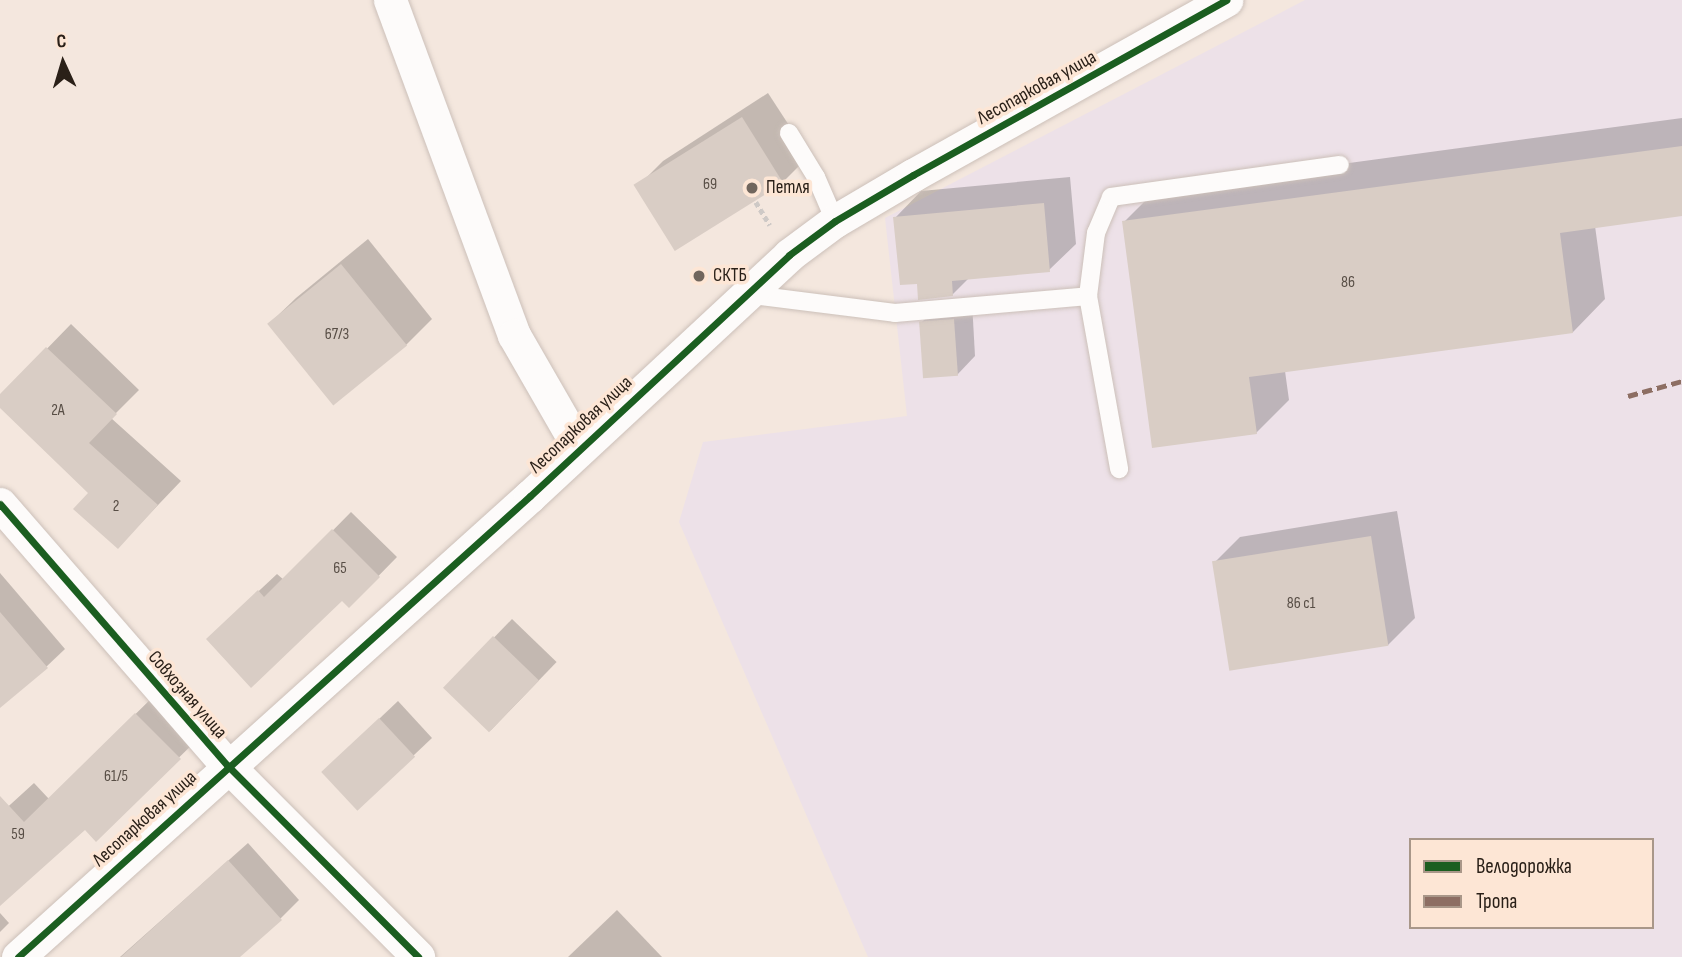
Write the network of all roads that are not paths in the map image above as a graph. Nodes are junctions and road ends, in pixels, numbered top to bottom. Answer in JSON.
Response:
{"nodes":[{"id":1,"x":390,"y":0,"type":"edge"},
{"id":2,"x":1226,"y":0,"type":"edge"},
{"id":3,"x":789,"y":133,"type":"dead end"},
{"id":4,"x":1340,"y":165,"type":"dead end"},
{"id":5,"x":835,"y":220,"type":"junction"},
{"id":6,"x":745,"y":294,"type":"junction"},
{"id":7,"x":1088,"y":296,"type":"junction"},
{"id":8,"x":579,"y":448,"type":"junction"},
{"id":9,"x":1119,"y":469,"type":"dead end"},
{"id":10,"x":0,"y":504,"type":"edge"},
{"id":11,"x":227,"y":765,"type":"junction"},
{"id":12,"x":18,"y":957,"type":"edge"},
{"id":13,"x":418,"y":957,"type":"edge"}],
"edges":[{"from":1,"to":8,"type":"street"},
{"from":2,"to":5,"type":"street","name":"Лесопарковая улица"},
{"from":3,"to":5,"type":"lane"},
{"from":4,"to":7,"type":"lane"},
{"from":5,"to":6,"type":"street","name":"Лесопарковая улица"},
{"from":6,"to":7,"type":"lane"},
{"from":6,"to":8,"type":"street","name":"Лесопарковая улица"},
{"from":7,"to":9,"type":"lane"},
{"from":8,"to":11,"type":"street","name":"Лесопарковая улица"},
{"from":10,"to":11,"type":"street","name":"Совхозная улица"},
{"from":11,"to":12,"type":"street","name":"Лесопарковая улица"},
{"from":11,"to":13,"type":"street","name":"Совхозная улица"}]}
